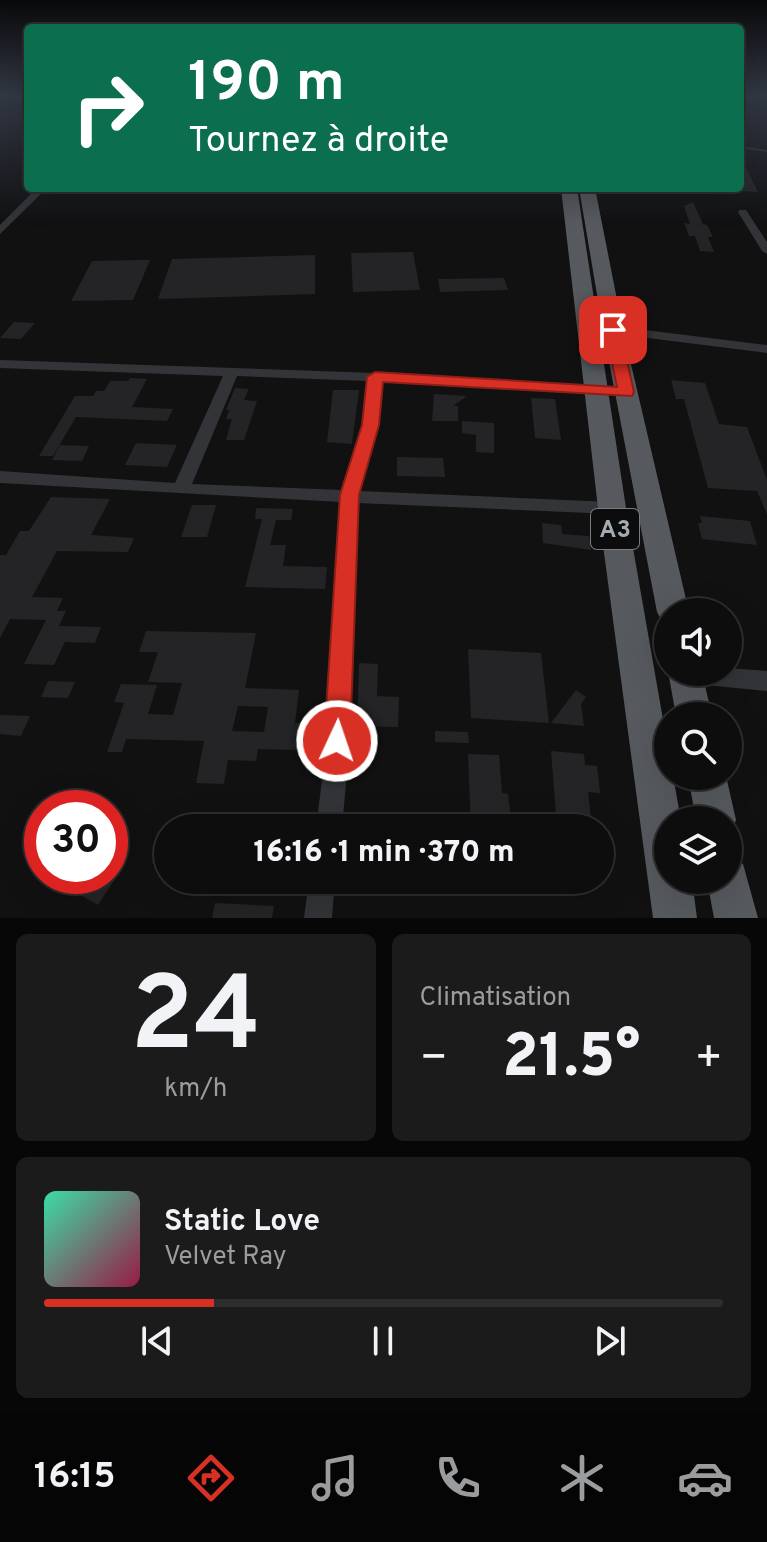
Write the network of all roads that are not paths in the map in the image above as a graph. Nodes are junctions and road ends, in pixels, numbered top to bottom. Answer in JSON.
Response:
{"nodes":[{"id":1,"x":38,"y":192,"type":"edge"},
{"id":2,"x":570,"y":192,"type":"edge"},
{"id":3,"x":588,"y":192,"type":"edge"},
{"id":4,"x":743,"y":212,"type":"dead end"},
{"id":5,"x":0,"y":231,"type":"edge"},
{"id":6,"x":767,"y":251,"type":"edge"},
{"id":7,"x":613,"y":330,"type":"junction"},
{"id":8,"x":767,"y":349,"type":"edge"},
{"id":9,"x":0,"y":364,"type":"edge"},
{"id":10,"x":232,"y":371,"type":"junction"},
{"id":11,"x":375,"y":377,"type":"junction"},
{"id":12,"x":595,"y":389,"type":"junction"},
{"id":13,"x":626,"y":392,"type":"junction"},
{"id":14,"x":1,"y":479,"type":"edge"},
{"id":15,"x":181,"y":489,"type":"junction"},
{"id":16,"x":350,"y":495,"type":"junction"},
{"id":17,"x":612,"y":508,"type":"junction"},
{"id":18,"x":670,"y":598,"type":"edge"},
{"id":19,"x":742,"y":679,"type":"edge"},
{"id":20,"x":767,"y":681,"type":"edge"},
{"id":21,"x":658,"y":806,"type":"edge"},
{"id":22,"x":330,"y":814,"type":"edge"},
{"id":23,"x":321,"y":894,"type":"edge"},
{"id":24,"x":672,"y":894,"type":"edge"},
{"id":25,"x":731,"y":894,"type":"edge"},
{"id":26,"x":318,"y":918,"type":"edge"},
{"id":27,"x":675,"y":918,"type":"edge"},
{"id":28,"x":736,"y":918,"type":"edge"}],
"edges":[{"from":1,"to":5,"type":"street"},
{"from":2,"to":12,"type":"highway","number":"A3"},
{"from":3,"to":7,"type":"highway","number":"A3"},
{"from":4,"to":6,"type":"street"},
{"from":7,"to":8,"type":"street"},
{"from":7,"to":13,"type":"highway","number":"A3"},
{"from":9,"to":10,"type":"street"},
{"from":10,"to":11,"type":"street"},
{"from":10,"to":15,"type":"street"},
{"from":11,"to":12,"type":"street"},
{"from":11,"to":16,"type":"street"},
{"from":12,"to":13,"type":"street"},
{"from":12,"to":17,"type":"highway","number":"A3"},
{"from":13,"to":18,"type":"highway","number":"A3"},
{"from":14,"to":15,"type":"street"},
{"from":15,"to":16,"type":"street"},
{"from":16,"to":17,"type":"street"},
{"from":16,"to":22,"type":"street"},
{"from":17,"to":21,"type":"highway","number":"A3"},
{"from":19,"to":20,"type":"street"},
{"from":23,"to":26,"type":"street"},
{"from":24,"to":27,"type":"highway"},
{"from":25,"to":28,"type":"highway"}]}
